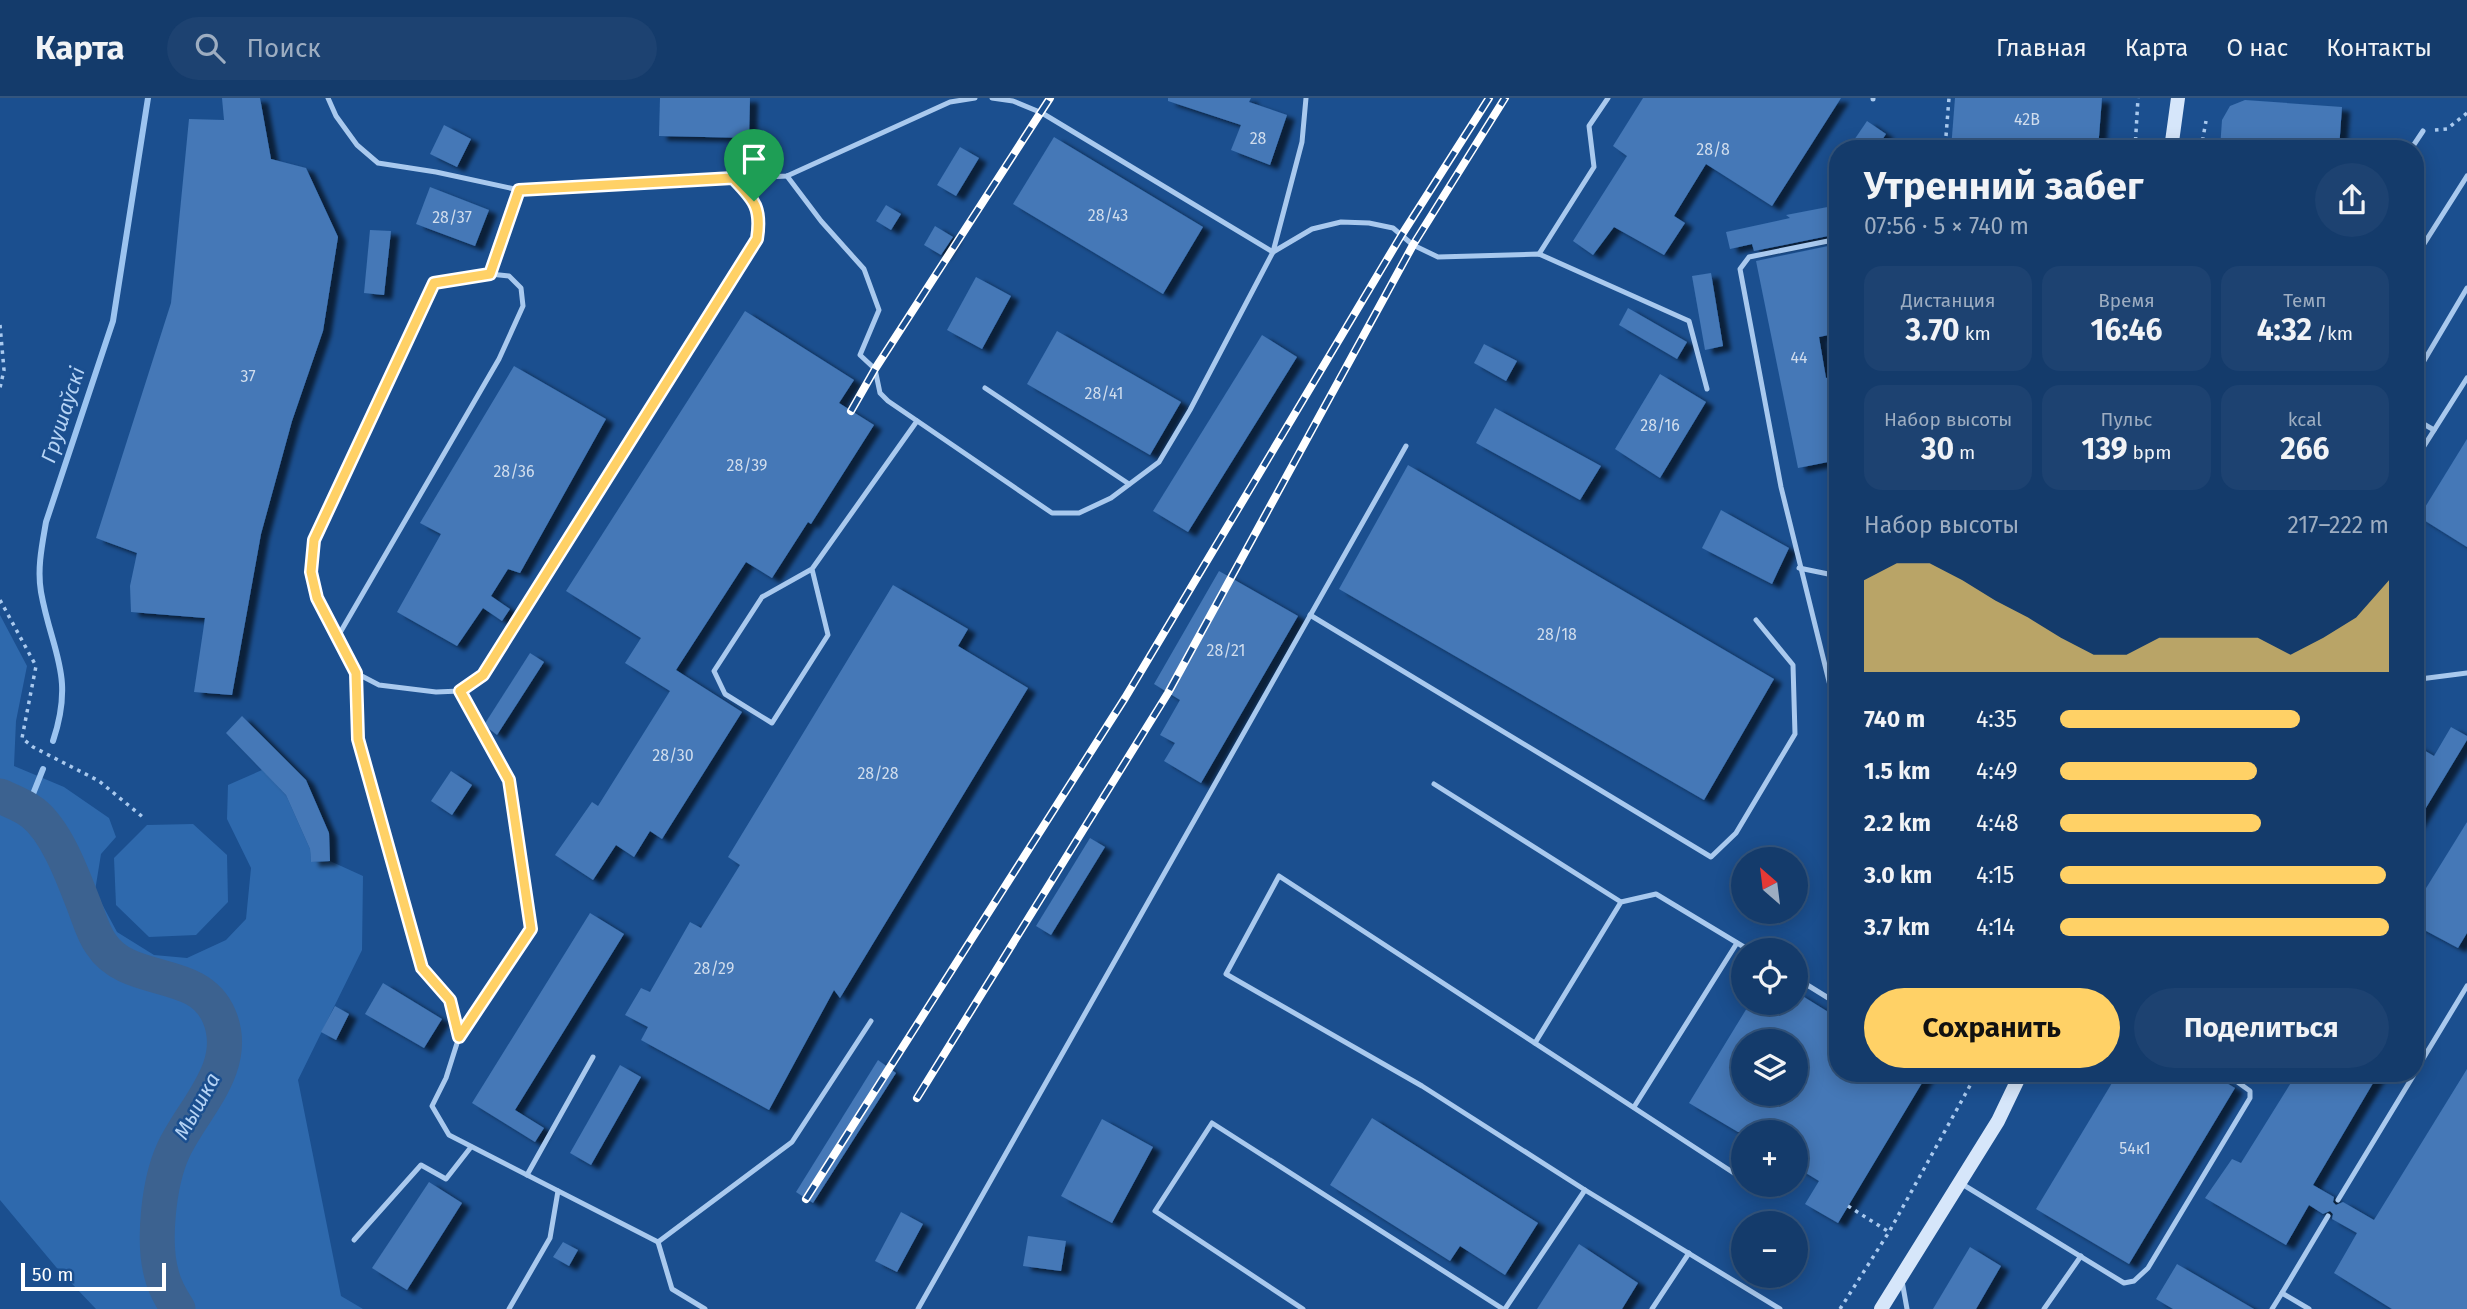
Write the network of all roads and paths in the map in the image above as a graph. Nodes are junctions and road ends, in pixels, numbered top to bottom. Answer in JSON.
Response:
{"nodes":[{"id":1,"x":328,"y":98,"type":"edge"},
{"id":2,"x":975,"y":98,"type":"edge"},
{"id":3,"x":992,"y":98,"type":"edge"},
{"id":4,"x":1306,"y":98,"type":"edge"},
{"id":5,"x":1608,"y":98,"type":"edge"},
{"id":6,"x":1949,"y":98,"type":"edge"},
{"id":7,"x":2138,"y":98,"type":"edge"},
{"id":8,"x":2178,"y":98,"type":"edge"},
{"id":9,"x":2467,"y":113,"type":"edge"},
{"id":10,"x":2206,"y":121,"type":"dead end"},
{"id":11,"x":2423,"y":131,"type":"joint"},
{"id":12,"x":1945,"y":136,"type":"dead end"},
{"id":13,"x":2135,"y":140,"type":"edge"},
{"id":14,"x":2172,"y":140,"type":"edge"},
{"id":15,"x":2203,"y":140,"type":"edge"},
{"id":16,"x":2417,"y":140,"type":"edge"},
{"id":17,"x":787,"y":176,"type":"junction"},
{"id":18,"x":2467,"y":176,"type":"edge"},
{"id":19,"x":733,"y":178,"type":"junction"},
{"id":20,"x":519,"y":190,"type":"junction"},
{"id":21,"x":1829,"y":241,"type":"edge"},
{"id":22,"x":2424,"y":244,"type":"edge"},
{"id":23,"x":1273,"y":251,"type":"junction"},
{"id":24,"x":1539,"y":254,"type":"junction"},
{"id":25,"x":490,"y":274,"type":"junction"},
{"id":26,"x":2467,"y":288,"type":"edge"},
{"id":27,"x":0,"y":325,"type":"edge"},
{"id":28,"x":2424,"y":361,"type":"edge"},
{"id":29,"x":2467,"y":378,"type":"edge"},
{"id":30,"x":0,"y":388,"type":"edge"},
{"id":31,"x":985,"y":388,"type":"dead end"},
{"id":32,"x":1707,"y":389,"type":"dead end"},
{"id":33,"x":917,"y":421,"type":"junction"},
{"id":34,"x":2424,"y":424,"type":"edge"},
{"id":35,"x":2434,"y":430,"type":"junction"},
{"id":36,"x":1406,"y":446,"type":"dead end"},
{"id":37,"x":2424,"y":446,"type":"edge"},
{"id":38,"x":1129,"y":484,"type":"junction"},
{"id":39,"x":1800,"y":568,"type":"junction"},
{"id":40,"x":812,"y":569,"type":"junction"},
{"id":41,"x":1829,"y":574,"type":"edge"},
{"id":42,"x":0,"y":600,"type":"edge"},
{"id":43,"x":1310,"y":615,"type":"junction"},
{"id":44,"x":1756,"y":620,"type":"dead end"},
{"id":45,"x":337,"y":638,"type":"junction"},
{"id":46,"x":356,"y":673,"type":"junction"},
{"id":47,"x":2467,"y":673,"type":"edge"},
{"id":48,"x":2424,"y":678,"type":"edge"},
{"id":49,"x":1829,"y":682,"type":"edge"},
{"id":50,"x":460,"y":691,"type":"junction"},
{"id":51,"x":1434,"y":784,"type":"dead end"},
{"id":52,"x":144,"y":818,"type":"dead end"},
{"id":53,"x":1621,"y":902,"type":"junction"},
{"id":54,"x":1731,"y":939,"type":"edge"},
{"id":55,"x":1731,"y":953,"type":"edge"},
{"id":56,"x":1808,"y":985,"type":"edge"},
{"id":57,"x":2467,"y":986,"type":"edge"},
{"id":58,"x":1829,"y":998,"type":"edge"},
{"id":59,"x":871,"y":1021,"type":"dead end"},
{"id":60,"x":459,"y":1037,"type":"junction"},
{"id":61,"x":1535,"y":1042,"type":"junction"},
{"id":62,"x":593,"y":1057,"type":"dead end"},
{"id":63,"x":2424,"y":1057,"type":"edge"},
{"id":64,"x":1972,"y":1082,"type":"edge"},
{"id":65,"x":2017,"y":1082,"type":"edge"},
{"id":66,"x":2239,"y":1082,"type":"edge"},
{"id":67,"x":2409,"y":1082,"type":"edge"},
{"id":68,"x":1634,"y":1107,"type":"junction"},
{"id":69,"x":471,"y":1147,"type":"junction"},
{"id":70,"x":1731,"y":1170,"type":"edge"},
{"id":71,"x":527,"y":1175,"type":"junction"},
{"id":72,"x":1959,"y":1182,"type":"junction"},
{"id":73,"x":1585,"y":1190,"type":"junction"},
{"id":74,"x":558,"y":1191,"type":"junction"},
{"id":75,"x":2338,"y":1200,"type":"dead end"},
{"id":76,"x":1847,"y":1206,"type":"dead end"},
{"id":77,"x":2328,"y":1216,"type":"dead end"},
{"id":78,"x":1889,"y":1232,"type":"junction"},
{"id":79,"x":354,"y":1240,"type":"dead end"},
{"id":80,"x":658,"y":1242,"type":"junction"},
{"id":81,"x":1689,"y":1253,"type":"junction"},
{"id":82,"x":2081,"y":1256,"type":"junction"},
{"id":83,"x":1901,"y":1278,"type":"junction"},
{"id":84,"x":2282,"y":1293,"type":"junction"},
{"id":85,"x":509,"y":1309,"type":"edge"},
{"id":86,"x":705,"y":1309,"type":"edge"},
{"id":87,"x":918,"y":1309,"type":"edge"},
{"id":88,"x":1303,"y":1309,"type":"edge"},
{"id":89,"x":1504,"y":1309,"type":"edge"},
{"id":90,"x":1652,"y":1309,"type":"edge"},
{"id":91,"x":1780,"y":1309,"type":"edge"},
{"id":92,"x":1840,"y":1309,"type":"edge"},
{"id":93,"x":1881,"y":1309,"type":"edge"},
{"id":94,"x":1907,"y":1309,"type":"edge"},
{"id":95,"x":2044,"y":1309,"type":"edge"},
{"id":96,"x":2272,"y":1309,"type":"edge"},
{"id":97,"x":2309,"y":1309,"type":"edge"}],
"edges":[{"from":1,"to":20,"type":"lane"},
{"from":2,"to":17,"type":"lane"},
{"from":3,"to":23,"type":"lane"},
{"from":4,"to":23,"type":"lane"},
{"from":5,"to":24,"type":"lane"},
{"from":6,"to":12,"type":"path"},
{"from":7,"to":13,"type":"path"},
{"from":8,"to":14,"type":"street"},
{"from":9,"to":11,"type":"path"},
{"from":10,"to":15,"type":"path"},
{"from":11,"to":16,"type":"lane"},
{"from":17,"to":19,"type":"lane"},
{"from":17,"to":33,"type":"lane"},
{"from":18,"to":22,"type":"lane"},
{"from":19,"to":20,"type":"lane"},
{"from":19,"to":50,"type":"lane"},
{"from":20,"to":25,"type":"lane"},
{"from":21,"to":39,"type":"lane"},
{"from":23,"to":24,"type":"lane"},
{"from":23,"to":38,"type":"lane"},
{"from":24,"to":32,"type":"lane"},
{"from":25,"to":45,"type":"lane"},
{"from":25,"to":45,"type":"lane"},
{"from":26,"to":28,"type":"lane"},
{"from":27,"to":30,"type":"path"},
{"from":29,"to":35,"type":"lane"},
{"from":31,"to":38,"type":"lane"},
{"from":33,"to":38,"type":"lane"},
{"from":33,"to":40,"type":"lane"},
{"from":34,"to":35,"type":"lane"},
{"from":35,"to":37,"type":"lane"},
{"from":36,"to":43,"type":"lane"},
{"from":39,"to":41,"type":"lane"},
{"from":39,"to":49,"type":"lane"},
{"from":40,"to":40,"type":"lane"},
{"from":42,"to":52,"type":"path"},
{"from":43,"to":44,"type":"lane"},
{"from":43,"to":87,"type":"lane"},
{"from":45,"to":46,"type":"lane"},
{"from":46,"to":50,"type":"lane"},
{"from":46,"to":60,"type":"lane"},
{"from":47,"to":48,"type":"lane"},
{"from":50,"to":60,"type":"lane"},
{"from":51,"to":53,"type":"lane"},
{"from":53,"to":54,"type":"lane"},
{"from":53,"to":61,"type":"lane"},
{"from":55,"to":68,"type":"lane"},
{"from":56,"to":58,"type":"lane"},
{"from":57,"to":63,"type":"lane"},
{"from":59,"to":80,"type":"lane"},
{"from":60,"to":69,"type":"lane"},
{"from":61,"to":68,"type":"lane"},
{"from":61,"to":73,"type":"lane"},
{"from":62,"to":71,"type":"lane"},
{"from":64,"to":78,"type":"path"},
{"from":65,"to":72,"type":"street"},
{"from":66,"to":82,"type":"lane"},
{"from":67,"to":75,"type":"lane"},
{"from":68,"to":70,"type":"lane"},
{"from":69,"to":71,"type":"lane"},
{"from":69,"to":79,"type":"lane"},
{"from":71,"to":74,"type":"lane"},
{"from":72,"to":82,"type":"lane"},
{"from":72,"to":83,"type":"street"},
{"from":73,"to":81,"type":"lane"},
{"from":73,"to":89,"type":"lane"},
{"from":74,"to":80,"type":"lane"},
{"from":74,"to":85,"type":"lane"},
{"from":76,"to":78,"type":"path"},
{"from":77,"to":84,"type":"lane"},
{"from":78,"to":92,"type":"path"},
{"from":80,"to":86,"type":"lane"},
{"from":81,"to":90,"type":"lane"},
{"from":81,"to":91,"type":"lane"},
{"from":82,"to":95,"type":"lane"},
{"from":83,"to":93,"type":"street"},
{"from":83,"to":94,"type":"lane"},
{"from":84,"to":96,"type":"lane"},
{"from":84,"to":97,"type":"lane"},
{"from":88,"to":89,"type":"lane"}]}
